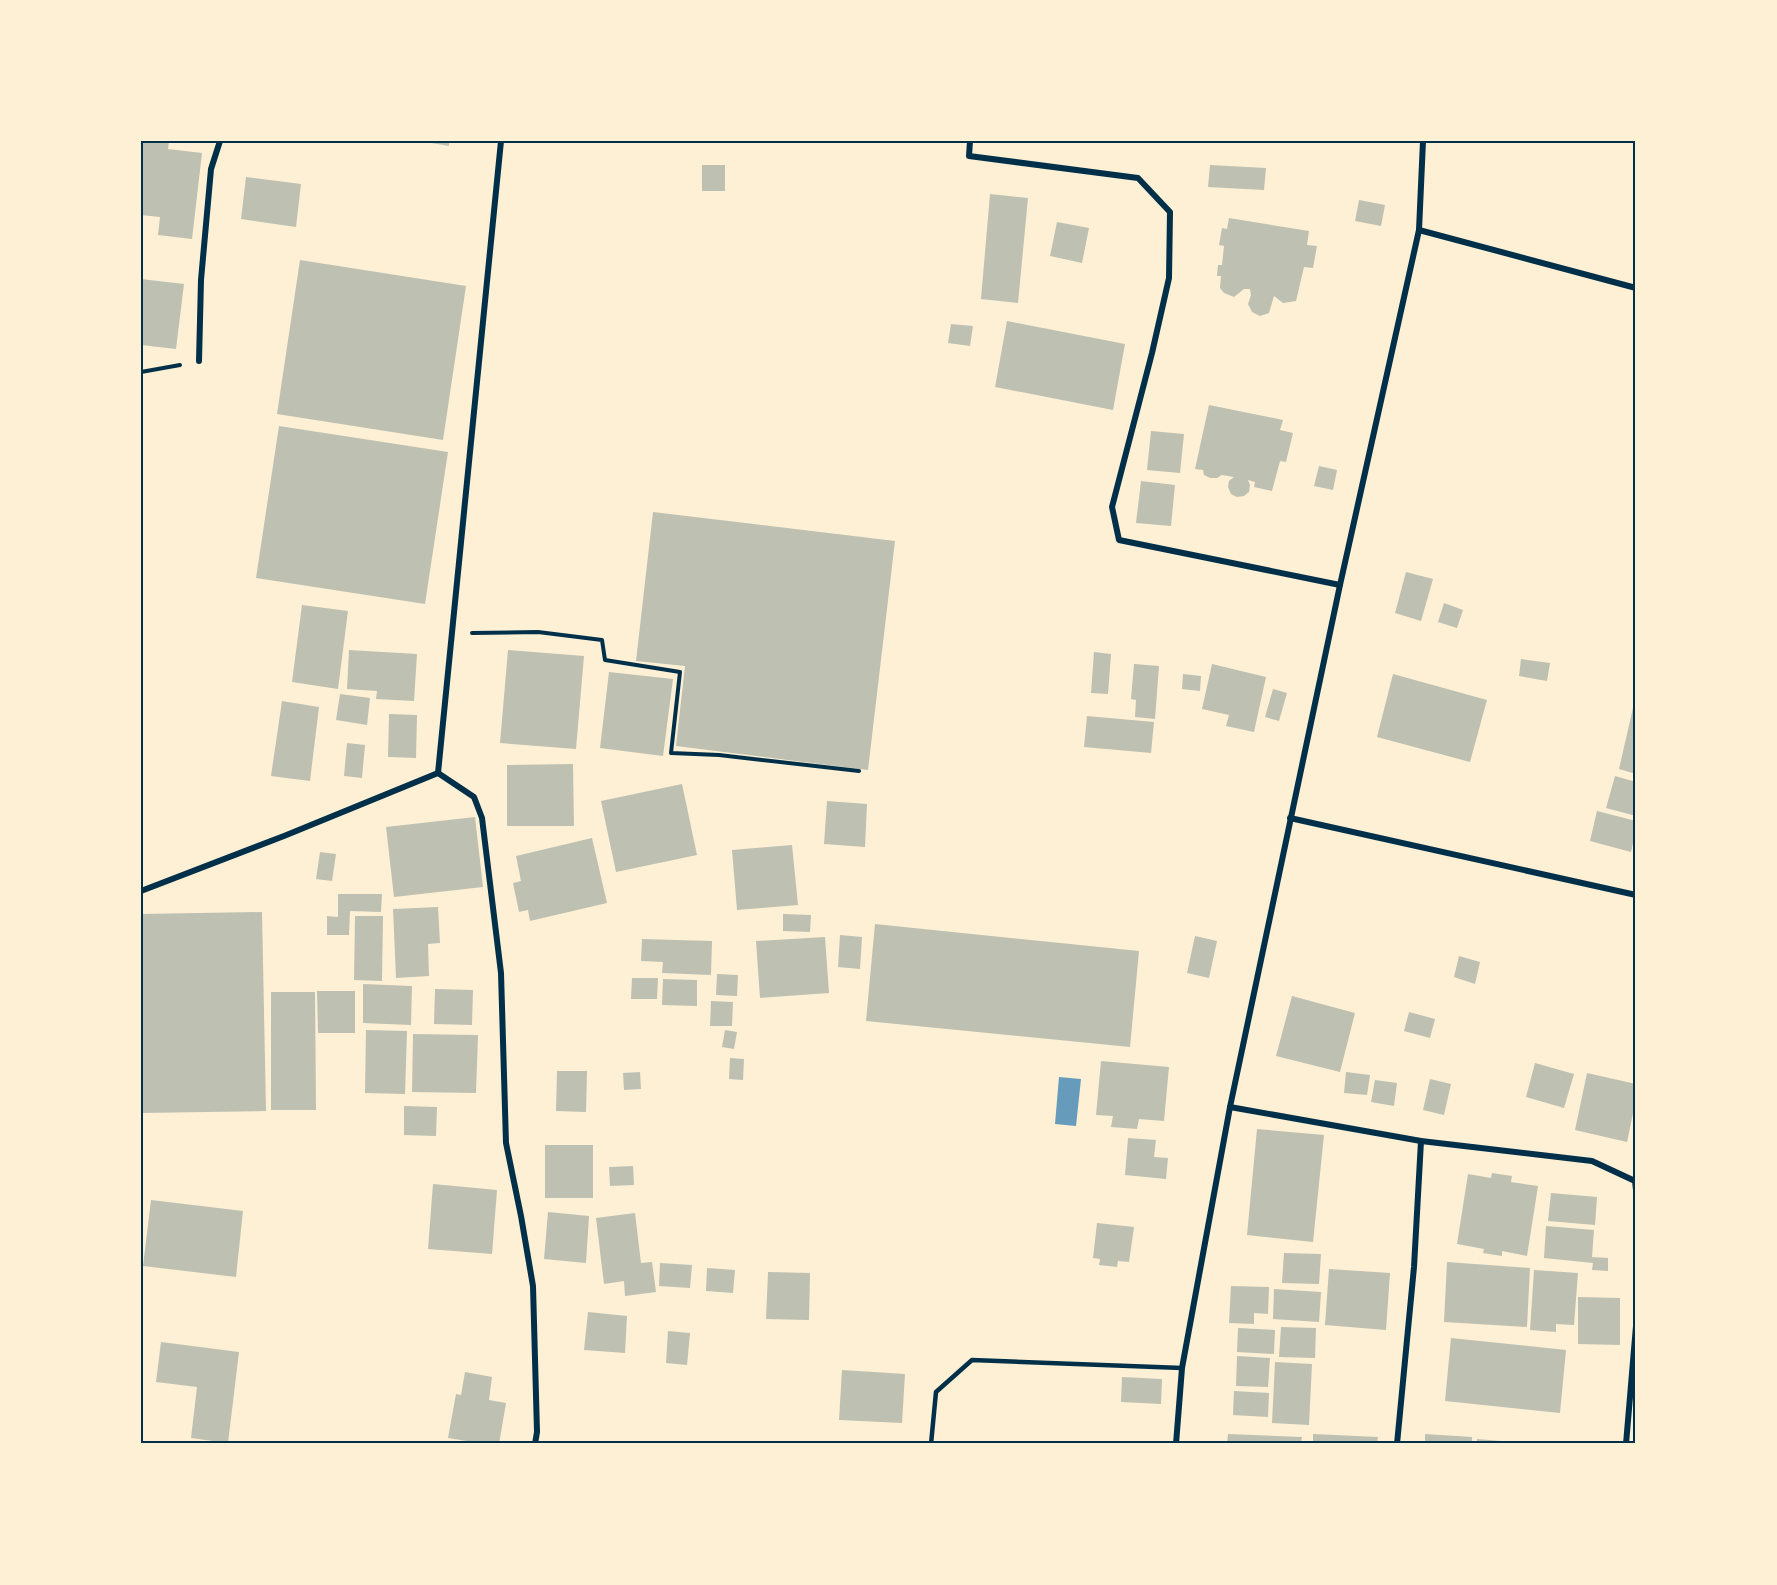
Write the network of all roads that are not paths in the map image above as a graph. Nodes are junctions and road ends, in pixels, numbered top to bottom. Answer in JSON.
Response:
{"nodes":[{"id":1,"x":220,"y":141,"type":"edge"},
{"id":2,"x":501,"y":141,"type":"edge"},
{"id":3,"x":970,"y":141,"type":"edge"},
{"id":4,"x":1423,"y":141,"type":"edge"},
{"id":5,"x":1419,"y":230,"type":"junction"},
{"id":6,"x":1636,"y":288,"type":"edge"},
{"id":7,"x":199,"y":361,"type":"road end"},
{"id":8,"x":1340,"y":585,"type":"junction"},
{"id":9,"x":438,"y":773,"type":"junction"},
{"id":10,"x":1290,"y":819,"type":"junction"},
{"id":11,"x":141,"y":891,"type":"edge"},
{"id":12,"x":1636,"y":895,"type":"edge"},
{"id":13,"x":1230,"y":1107,"type":"junction"},
{"id":14,"x":1421,"y":1141,"type":"junction"},
{"id":15,"x":1636,"y":1190,"type":"edge"},
{"id":16,"x":1636,"y":1326,"type":"edge"},
{"id":17,"x":1182,"y":1368,"type":"junction"},
{"id":18,"x":535,"y":1444,"type":"edge"},
{"id":19,"x":931,"y":1444,"type":"edge"},
{"id":20,"x":1176,"y":1444,"type":"edge"},
{"id":21,"x":1397,"y":1444,"type":"edge"},
{"id":22,"x":1626,"y":1444,"type":"edge"}],
"edges":[{"from":1,"to":7,"type":"street"},
{"from":2,"to":9,"type":"street"},
{"from":3,"to":8,"type":"street"},
{"from":4,"to":5,"type":"street"},
{"from":5,"to":6,"type":"street"},
{"from":5,"to":8,"type":"street"},
{"from":8,"to":10,"type":"street"},
{"from":9,"to":11,"type":"street"},
{"from":9,"to":18,"type":"street"},
{"from":10,"to":12,"type":"street"},
{"from":10,"to":13,"type":"street"},
{"from":13,"to":14,"type":"street"},
{"from":13,"to":17,"type":"street"},
{"from":14,"to":15,"type":"street"},
{"from":14,"to":21,"type":"street"},
{"from":16,"to":22,"type":"street"},
{"from":17,"to":19,"type":"lane"},
{"from":17,"to":20,"type":"street"}]}
